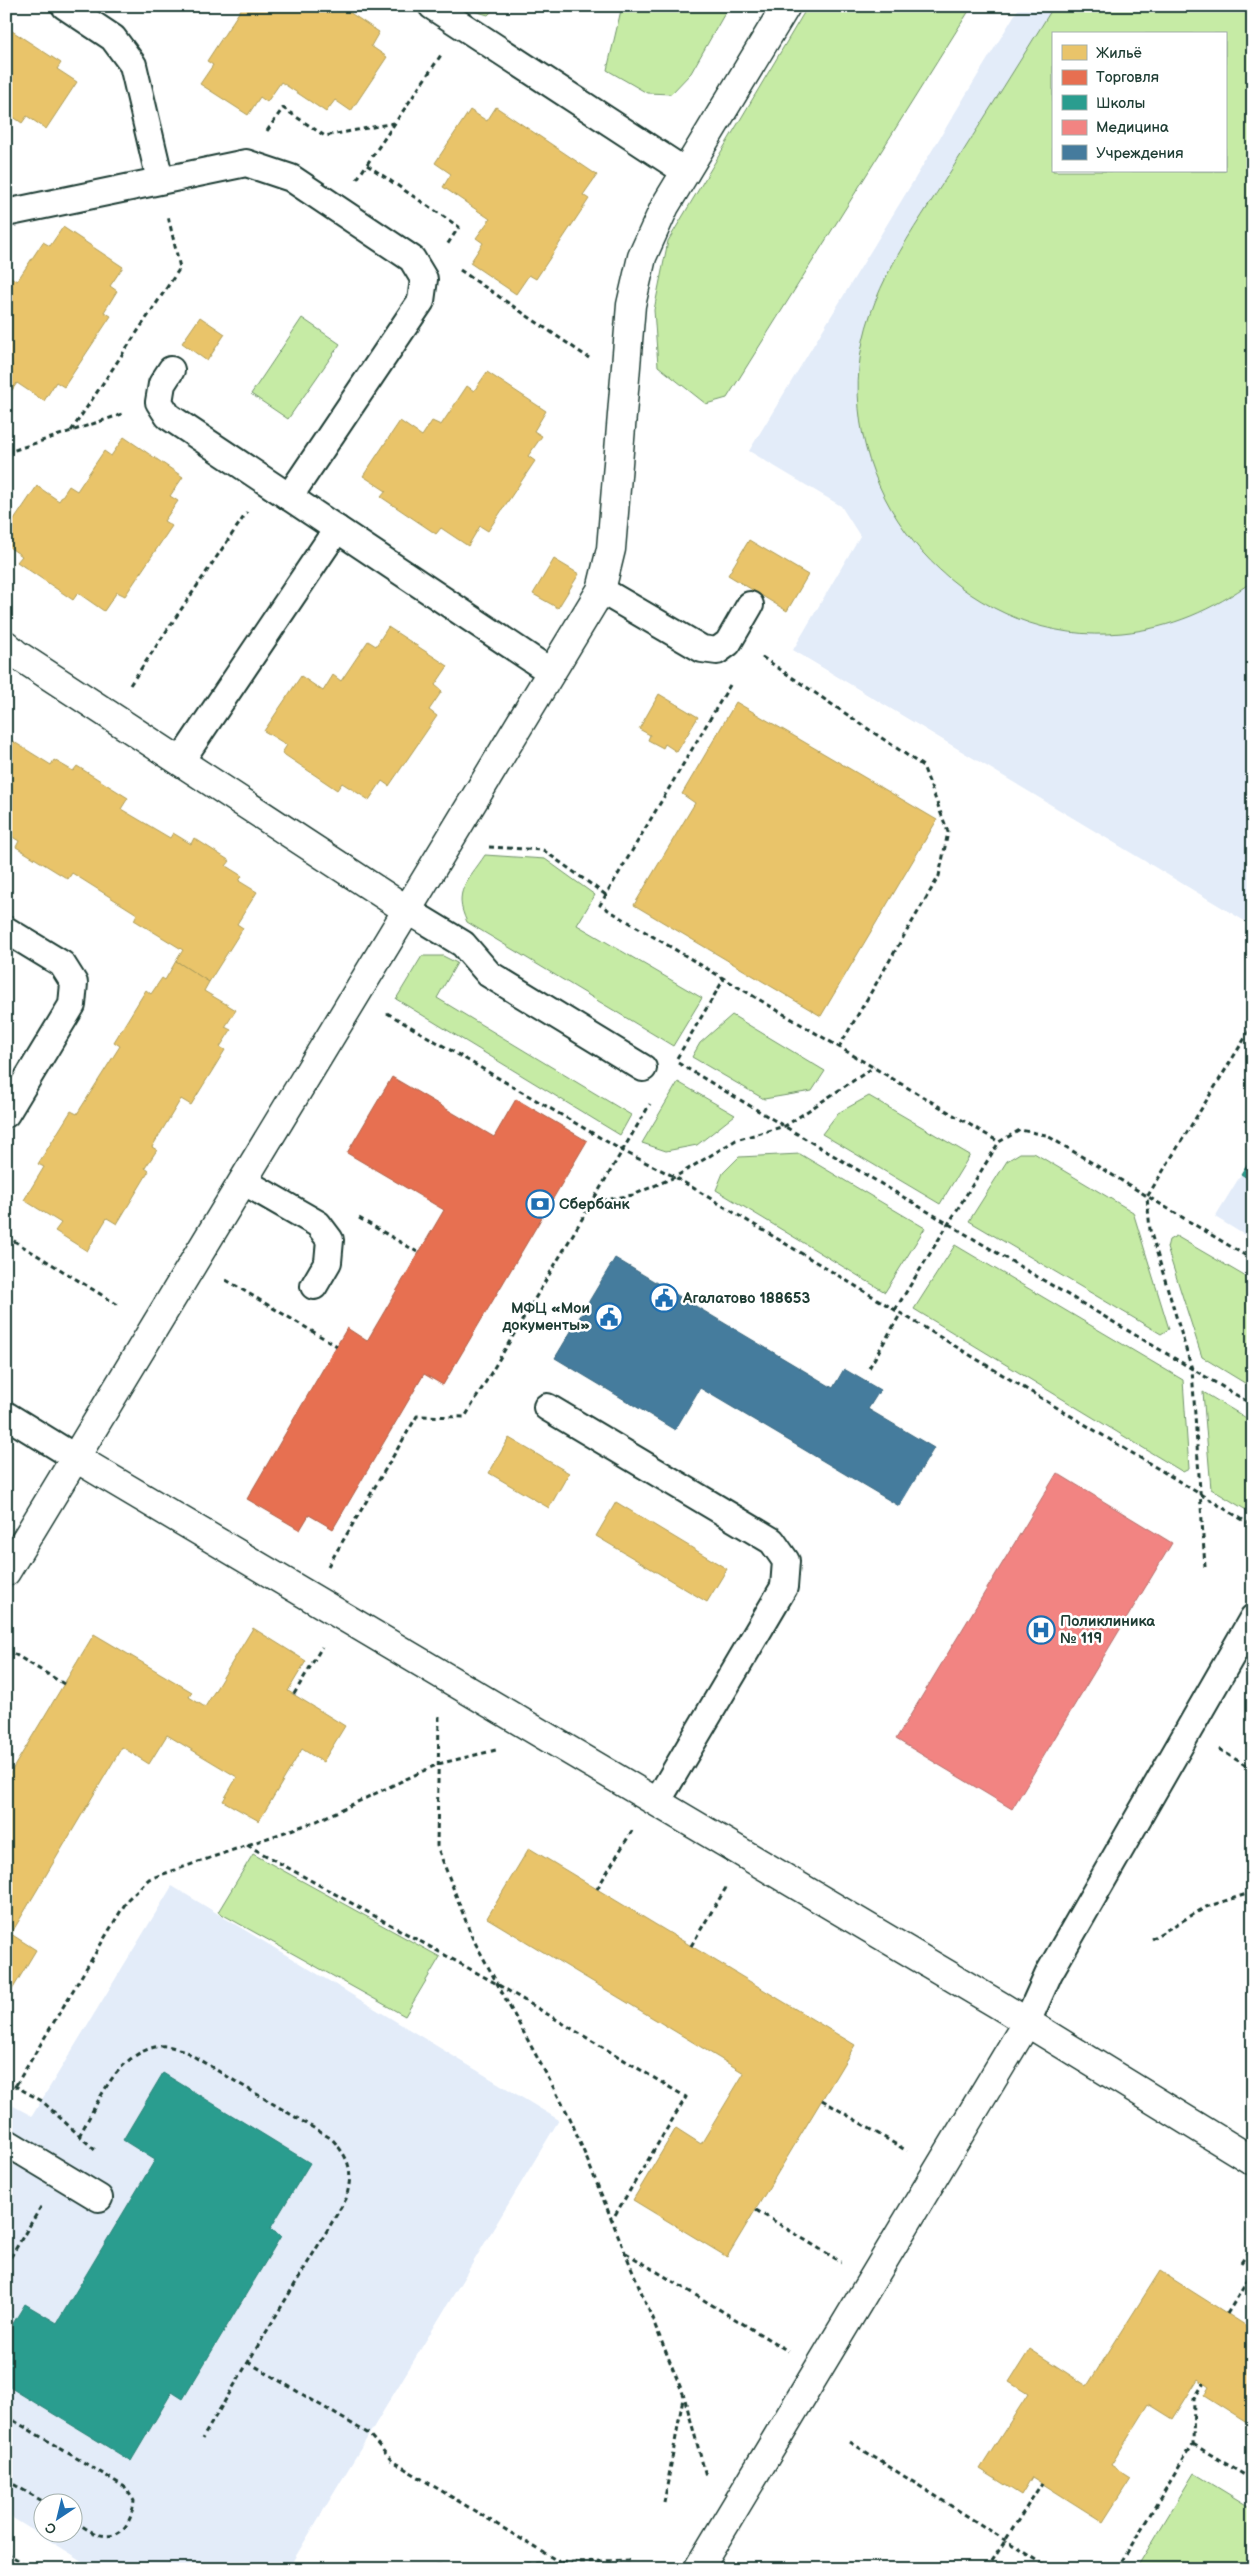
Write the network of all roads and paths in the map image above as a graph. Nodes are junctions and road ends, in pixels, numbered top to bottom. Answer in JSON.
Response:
{"nodes":[{"id":1,"x":65,"y":6,"type":"edge"},
{"id":2,"x":432,"y":6,"type":"edge"},
{"id":3,"x":786,"y":6,"type":"edge"},
{"id":4,"x":461,"y":25,"type":"junction"},
{"id":5,"x":395,"y":122,"type":"junction"},
{"id":6,"x":246,"y":163,"type":"junction"},
{"id":7,"x":367,"y":165,"type":"junction"},
{"id":8,"x":686,"y":172,"type":"junction"},
{"id":9,"x":160,"y":180,"type":"junction"},
{"id":10,"x":337,"y":208,"type":"junction"},
{"id":11,"x":6,"y":213,"type":"edge"},
{"id":12,"x":439,"y":256,"type":"junction"},
{"id":13,"x":424,"y":278,"type":"junction"},
{"id":14,"x":596,"y":362,"type":"dead end"},
{"id":15,"x":172,"y":370,"type":"dead end"},
{"id":16,"x":159,"y":402,"type":"junction"},
{"id":17,"x":71,"y":431,"type":"junction"},
{"id":18,"x":6,"y":453,"type":"edge"},
{"id":19,"x":267,"y":482,"type":"junction"},
{"id":20,"x":289,"y":497,"type":"junction"},
{"id":21,"x":337,"y":529,"type":"junction"},
{"id":22,"x":601,"y":590,"type":"junction"},
{"id":23,"x":750,"y":605,"type":"dead end"},
{"id":24,"x":6,"y":645,"type":"edge"},
{"id":25,"x":738,"y":648,"type":"junction"},
{"id":26,"x":550,"y":672,"type":"junction"},
{"id":27,"x":129,"y":687,"type":"dead end"},
{"id":28,"x":180,"y":762,"type":"junction"},
{"id":29,"x":457,"y":828,"type":"junction"},
{"id":30,"x":606,"y":895,"type":"junction"},
{"id":31,"x":407,"y":910,"type":"junction"},
{"id":32,"x":6,"y":930,"type":"edge"},
{"id":33,"x":724,"y":979,"type":"junction"},
{"id":34,"x":386,"y":1012,"type":"dead end"},
{"id":35,"x":1253,"y":1026,"type":"edge"},
{"id":36,"x":839,"y":1047,"type":"junction"},
{"id":37,"x":675,"y":1062,"type":"junction"},
{"id":38,"x":874,"y":1067,"type":"junction"},
{"id":39,"x":643,"y":1068,"type":"dead end"},
{"id":40,"x":672,"y":1068,"type":"dead end"},
{"id":41,"x":655,"y":1096,"type":"dead end"},
{"id":42,"x":6,"y":1114,"type":"edge"},
{"id":43,"x":785,"y":1126,"type":"junction"},
{"id":44,"x":999,"y":1142,"type":"junction"},
{"id":45,"x":623,"y":1151,"type":"junction"},
{"id":46,"x":675,"y":1177,"type":"junction"},
{"id":47,"x":243,"y":1181,"type":"junction"},
{"id":48,"x":1147,"y":1197,"type":"junction"},
{"id":49,"x":592,"y":1202,"type":"junction"},
{"id":50,"x":947,"y":1224,"type":"junction"},
{"id":51,"x":6,"y":1236,"type":"edge"},
{"id":52,"x":1253,"y":1260,"type":"edge"},
{"id":53,"x":225,"y":1280,"type":"dead end"},
{"id":54,"x":314,"y":1286,"type":"dead end"},
{"id":55,"x":118,"y":1305,"type":"dead end"},
{"id":56,"x":895,"y":1310,"type":"junction"},
{"id":57,"x":902,"y":1313,"type":"junction"},
{"id":58,"x":337,"y":1346,"type":"dead end"},
{"id":59,"x":869,"y":1368,"type":"dead end"},
{"id":60,"x":1192,"y":1369,"type":"junction"},
{"id":61,"x":1253,"y":1405,"type":"edge"},
{"id":62,"x":547,"y":1406,"type":"dead end"},
{"id":63,"x":6,"y":1416,"type":"edge"},
{"id":64,"x":76,"y":1458,"type":"junction"},
{"id":65,"x":1201,"y":1495,"type":"junction"},
{"id":66,"x":1253,"y":1526,"type":"edge"},
{"id":67,"x":1205,"y":1568,"type":"dead end"},
{"id":68,"x":6,"y":1572,"type":"edge"},
{"id":69,"x":310,"y":1597,"type":"junction"},
{"id":70,"x":1253,"y":1618,"type":"edge"},
{"id":71,"x":323,"y":1646,"type":"dead end"},
{"id":72,"x":6,"y":1649,"type":"edge"},
{"id":73,"x":64,"y":1684,"type":"dead end"},
{"id":74,"x":294,"y":1694,"type":"dead end"},
{"id":75,"x":439,"y":1714,"type":"dead end"},
{"id":76,"x":502,"y":1748,"type":"dead end"},
{"id":77,"x":438,"y":1764,"type":"junction"},
{"id":78,"x":657,"y":1802,"type":"junction"},
{"id":79,"x":638,"y":1821,"type":"dead end"},
{"id":80,"x":247,"y":1845,"type":"junction"},
{"id":81,"x":728,"y":1885,"type":"dead end"},
{"id":82,"x":597,"y":1889,"type":"dead end"},
{"id":83,"x":1253,"y":1892,"type":"edge"},
{"id":84,"x":1151,"y":1940,"type":"dead end"},
{"id":85,"x":691,"y":1946,"type":"dead end"},
{"id":86,"x":497,"y":1984,"type":"junction"},
{"id":87,"x":1027,"y":2022,"type":"junction"},
{"id":88,"x":6,"y":2081,"type":"edge"},
{"id":89,"x":16,"y":2085,"type":"junction"},
{"id":90,"x":822,"y":2100,"type":"dead end"},
{"id":91,"x":79,"y":2136,"type":"junction"},
{"id":92,"x":6,"y":2142,"type":"edge"},
{"id":93,"x":909,"y":2152,"type":"dead end"},
{"id":94,"x":1253,"y":2161,"type":"edge"},
{"id":95,"x":61,"y":2174,"type":"junction"},
{"id":96,"x":99,"y":2198,"type":"joint"},
{"id":97,"x":756,"y":2210,"type":"dead end"},
{"id":98,"x":612,"y":2220,"type":"junction"},
{"id":99,"x":1253,"y":2245,"type":"edge"},
{"id":100,"x":626,"y":2253,"type":"junction"},
{"id":101,"x":843,"y":2262,"type":"dead end"},
{"id":102,"x":1241,"y":2264,"type":"dead end"},
{"id":103,"x":6,"y":2265,"type":"edge"},
{"id":104,"x":1253,"y":2272,"type":"edge"},
{"id":105,"x":1227,"y":2314,"type":"dead end"},
{"id":106,"x":789,"y":2352,"type":"dead end"},
{"id":107,"x":248,"y":2362,"type":"junction"},
{"id":108,"x":1204,"y":2383,"type":"dead end"},
{"id":109,"x":684,"y":2396,"type":"junction"},
{"id":110,"x":6,"y":2416,"type":"edge"},
{"id":111,"x":202,"y":2439,"type":"dead end"},
{"id":112,"x":850,"y":2442,"type":"dead end"},
{"id":113,"x":1193,"y":2444,"type":"junction"},
{"id":114,"x":706,"y":2476,"type":"dead end"},
{"id":115,"x":6,"y":2480,"type":"edge"},
{"id":116,"x":1253,"y":2480,"type":"edge"},
{"id":117,"x":1042,"y":2483,"type":"dead end"},
{"id":118,"x":32,"y":2495,"type":"edge"},
{"id":119,"x":664,"y":2503,"type":"dead end"},
{"id":120,"x":82,"y":2526,"type":"edge"},
{"id":121,"x":1005,"y":2540,"type":"junction"},
{"id":122,"x":6,"y":2553,"type":"edge"},
{"id":123,"x":629,"y":2560,"type":"dead end"},
{"id":124,"x":561,"y":2562,"type":"junction"},
{"id":125,"x":34,"y":2569,"type":"edge"},
{"id":126,"x":391,"y":2569,"type":"edge"},
{"id":127,"x":571,"y":2569,"type":"edge"},
{"id":128,"x":698,"y":2569,"type":"edge"},
{"id":129,"x":987,"y":2569,"type":"edge"},
{"id":130,"x":1050,"y":2569,"type":"edge"},
{"id":131,"x":1117,"y":2569,"type":"edge"}],
"edges":[{"from":1,"to":9,"type":"lane"},
{"from":2,"to":4,"type":"lane"},
{"from":3,"to":8,"type":"street"},
{"from":4,"to":5,"type":"path"},
{"from":4,"to":8,"type":"lane"},
{"from":5,"to":6,"type":"path"},
{"from":5,"to":7,"type":"path"},
{"from":6,"to":9,"type":"lane"},
{"from":6,"to":10,"type":"lane"},
{"from":7,"to":10,"type":"path"},
{"from":7,"to":12,"type":"path"},
{"from":8,"to":22,"type":"street"},
{"from":9,"to":11,"type":"lane"},
{"from":9,"to":17,"type":"path"},
{"from":10,"to":13,"type":"lane"},
{"from":12,"to":13,"type":"path"},
{"from":12,"to":14,"type":"path"},
{"from":13,"to":20,"type":"lane"},
{"from":15,"to":16,"type":"lane"},
{"from":16,"to":17,"type":"path"},
{"from":16,"to":19,"type":"lane"},
{"from":17,"to":18,"type":"path"},
{"from":19,"to":20,"type":"lane"},
{"from":19,"to":27,"type":"path"},
{"from":20,"to":21,"type":"lane"},
{"from":21,"to":26,"type":"lane"},
{"from":21,"to":28,"type":"lane"},
{"from":22,"to":25,"type":"lane"},
{"from":22,"to":26,"type":"street"},
{"from":23,"to":25,"type":"lane"},
{"from":24,"to":28,"type":"street"},
{"from":25,"to":30,"type":"path"},
{"from":25,"to":36,"type":"path"},
{"from":26,"to":29,"type":"street"},
{"from":28,"to":31,"type":"street"},
{"from":29,"to":30,"type":"path"},
{"from":29,"to":31,"type":"street"},
{"from":30,"to":33,"type":"path"},
{"from":31,"to":39,"type":"lane"},
{"from":31,"to":47,"type":"street"},
{"from":32,"to":42,"type":"lane"},
{"from":33,"to":36,"type":"path"},
{"from":33,"to":37,"type":"path"},
{"from":34,"to":45,"type":"path"},
{"from":35,"to":48,"type":"path"},
{"from":36,"to":38,"type":"path"},
{"from":37,"to":40,"type":"path"},
{"from":37,"to":43,"type":"path"},
{"from":38,"to":43,"type":"path"},
{"from":38,"to":44,"type":"path"},
{"from":41,"to":45,"type":"path"},
{"from":43,"to":46,"type":"path"},
{"from":43,"to":50,"type":"path"},
{"from":44,"to":48,"type":"path"},
{"from":44,"to":50,"type":"path"},
{"from":45,"to":46,"type":"path"},
{"from":45,"to":49,"type":"path"},
{"from":46,"to":49,"type":"path"},
{"from":46,"to":56,"type":"path"},
{"from":47,"to":54,"type":"lane"},
{"from":47,"to":64,"type":"street"},
{"from":48,"to":52,"type":"path"},
{"from":48,"to":60,"type":"path"},
{"from":49,"to":69,"type":"path"},
{"from":50,"to":56,"type":"path"},
{"from":50,"to":60,"type":"path"},
{"from":51,"to":55,"type":"path"},
{"from":53,"to":58,"type":"path"},
{"from":56,"to":57,"type":"path"},
{"from":57,"to":59,"type":"path"},
{"from":57,"to":65,"type":"path"},
{"from":60,"to":61,"type":"path"},
{"from":60,"to":65,"type":"path"},
{"from":62,"to":78,"type":"lane"},
{"from":63,"to":64,"type":"lane"},
{"from":64,"to":68,"type":"street"},
{"from":64,"to":69,"type":"street"},
{"from":65,"to":66,"type":"path"},
{"from":65,"to":67,"type":"path"},
{"from":69,"to":78,"type":"street"},
{"from":70,"to":87,"type":"lane"},
{"from":71,"to":74,"type":"path"},
{"from":72,"to":73,"type":"path"},
{"from":75,"to":77,"type":"path"},
{"from":76,"to":77,"type":"path"},
{"from":77,"to":80,"type":"path"},
{"from":77,"to":86,"type":"path"},
{"from":78,"to":87,"type":"street"},
{"from":79,"to":82,"type":"path"},
{"from":80,"to":86,"type":"path"},
{"from":80,"to":89,"type":"path"},
{"from":81,"to":85,"type":"path"},
{"from":83,"to":84,"type":"path"},
{"from":86,"to":98,"type":"path"},
{"from":86,"to":98,"type":"path"},
{"from":87,"to":94,"type":"street"},
{"from":87,"to":128,"type":"street"},
{"from":88,"to":89,"type":"path"},
{"from":89,"to":91,"type":"path"},
{"from":90,"to":93,"type":"path"},
{"from":91,"to":96,"type":"path"},
{"from":91,"to":107,"type":"path"},
{"from":92,"to":95,"type":"lane"},
{"from":95,"to":96,"type":"lane"},
{"from":95,"to":103,"type":"path"},
{"from":97,"to":101,"type":"path"},
{"from":98,"to":100,"type":"path"},
{"from":99,"to":102,"type":"path"},
{"from":100,"to":106,"type":"path"},
{"from":100,"to":109,"type":"path"},
{"from":104,"to":105,"type":"path"},
{"from":107,"to":111,"type":"path"},
{"from":107,"to":124,"type":"path"},
{"from":108,"to":113,"type":"path"},
{"from":109,"to":114,"type":"path"},
{"from":109,"to":119,"type":"path"},
{"from":110,"to":120,"type":"path"},
{"from":112,"to":121,"type":"path"},
{"from":113,"to":116,"type":"path"},
{"from":113,"to":131,"type":"path"},
{"from":115,"to":118,"type":"path"},
{"from":117,"to":121,"type":"path"},
{"from":121,"to":129,"type":"path"},
{"from":121,"to":130,"type":"path"},
{"from":122,"to":125,"type":"path"},
{"from":123,"to":124,"type":"path"},
{"from":124,"to":126,"type":"path"},
{"from":124,"to":127,"type":"path"}]}
